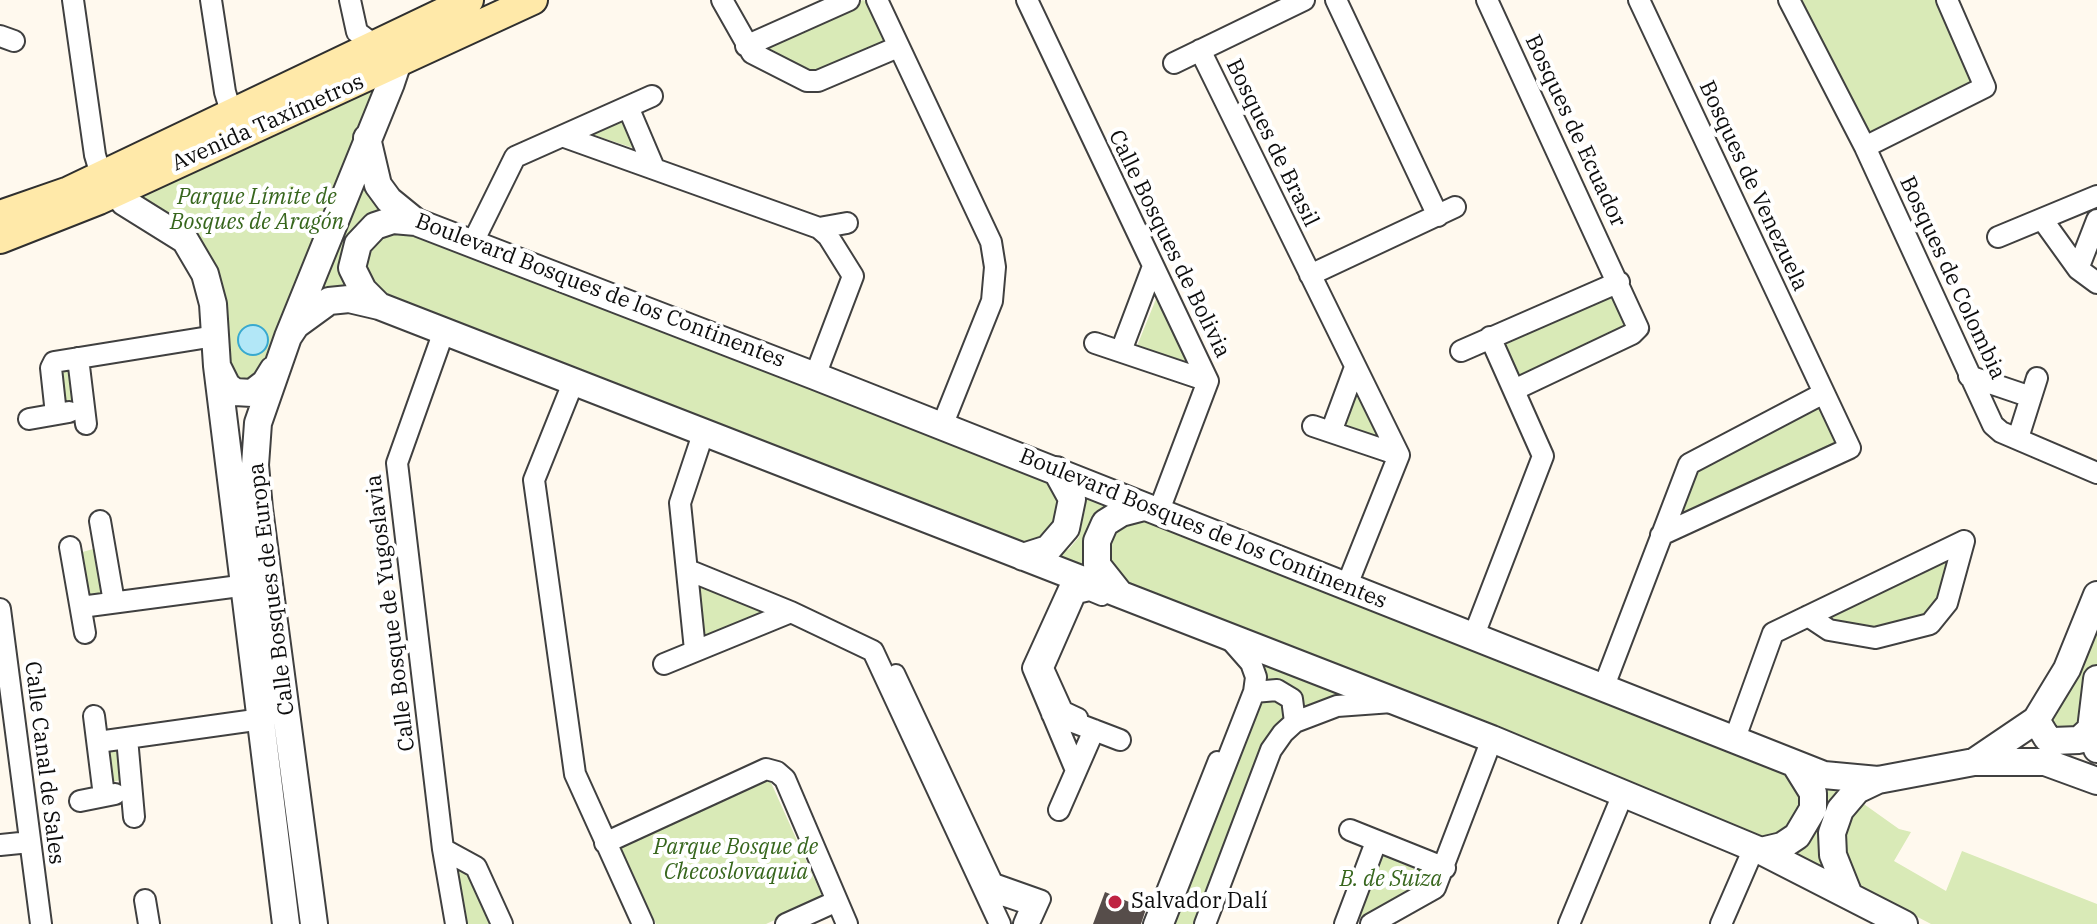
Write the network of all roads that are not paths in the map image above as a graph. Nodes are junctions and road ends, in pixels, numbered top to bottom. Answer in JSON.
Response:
{"nodes":[{"id":1,"x":73,"y":0,"type":"edge"},
{"id":2,"x":211,"y":0,"type":"edge"},
{"id":3,"x":350,"y":0,"type":"edge"},
{"id":4,"x":469,"y":0,"type":"edge"},
{"id":5,"x":533,"y":0,"type":"edge"},
{"id":6,"x":722,"y":0,"type":"edge"},
{"id":7,"x":849,"y":0,"type":"edge"},
{"id":8,"x":877,"y":0,"type":"edge"},
{"id":9,"x":1027,"y":0,"type":"edge"},
{"id":10,"x":1304,"y":0,"type":"edge"},
{"id":11,"x":1336,"y":0,"type":"edge"},
{"id":12,"x":1487,"y":0,"type":"edge"},
{"id":13,"x":1639,"y":0,"type":"edge"},
{"id":14,"x":1789,"y":0,"type":"edge"},
{"id":15,"x":1947,"y":0,"type":"edge"},
{"id":16,"x":746,"y":46,"type":"junction"},
{"id":17,"x":898,"y":47,"type":"junction"},
{"id":18,"x":1200,"y":50,"type":"junction"},
{"id":19,"x":387,"y":56,"type":"junction"},
{"id":20,"x":1174,"y":63,"type":"dead end"},
{"id":21,"x":652,"y":96,"type":"dead end"},
{"id":22,"x":628,"y":107,"type":"junction"},
{"id":23,"x":232,"y":115,"type":"junction"},
{"id":24,"x":562,"y":136,"type":"junction"},
{"id":25,"x":367,"y":138,"type":"junction"},
{"id":26,"x":1865,"y":147,"type":"junction"},
{"id":27,"x":654,"y":168,"type":"junction"},
{"id":28,"x":108,"y":184,"type":"junction"},
{"id":29,"x":2097,"y":196,"type":"edge"},
{"id":30,"x":0,"y":215,"type":"edge"},
{"id":31,"x":2042,"y":219,"type":"junction"},
{"id":32,"x":2097,"y":220,"type":"edge"},
{"id":33,"x":416,"y":222,"type":"junction"},
{"id":34,"x":847,"y":223,"type":"dead end"},
{"id":35,"x":819,"y":228,"type":"junction"},
{"id":36,"x":1998,"y":237,"type":"dead end"},
{"id":37,"x":0,"y":239,"type":"edge"},
{"id":38,"x":473,"y":242,"type":"junction"},
{"id":39,"x":1152,"y":269,"type":"junction"},
{"id":40,"x":2078,"y":269,"type":"junction"},
{"id":41,"x":1310,"y":275,"type":"junction"},
{"id":42,"x":1619,"y":282,"type":"junction"},
{"id":43,"x":2097,"y":283,"type":"edge"},
{"id":44,"x":379,"y":306,"type":"junction"},
{"id":45,"x":444,"y":331,"type":"junction"},
{"id":46,"x":215,"y":336,"type":"junction"},
{"id":47,"x":288,"y":337,"type":"junction"},
{"id":48,"x":1490,"y":337,"type":"junction"},
{"id":49,"x":1095,"y":343,"type":"dead end"},
{"id":50,"x":1121,"y":351,"type":"junction"},
{"id":51,"x":1461,"y":351,"type":"dead end"},
{"id":52,"x":78,"y":358,"type":"junction"},
{"id":53,"x":278,"y":364,"type":"junction"},
{"id":54,"x":217,"y":366,"type":"junction"},
{"id":55,"x":1354,"y":370,"type":"junction"},
{"id":56,"x":815,"y":376,"type":"junction"},
{"id":57,"x":1969,"y":376,"type":"junction"},
{"id":58,"x":1208,"y":381,"type":"junction"},
{"id":59,"x":573,"y":383,"type":"junction"},
{"id":60,"x":1516,"y":389,"type":"junction"},
{"id":61,"x":1824,"y":393,"type":"junction"},
{"id":62,"x":56,"y":414,"type":"junction"},
{"id":63,"x":29,"y":419,"type":"dead end"},
{"id":64,"x":942,"y":426,"type":"junction"},
{"id":65,"x":703,"y":434,"type":"junction"},
{"id":66,"x":2018,"y":438,"type":"junction"},
{"id":67,"x":1399,"y":455,"type":"junction"},
{"id":68,"x":1056,"y":470,"type":"junction"},
{"id":69,"x":2097,"y":473,"type":"edge"},
{"id":70,"x":1151,"y":510,"type":"junction"},
{"id":71,"x":1661,"y":535,"type":"junction"},
{"id":72,"x":1023,"y":557,"type":"junction"},
{"id":73,"x":688,"y":570,"type":"junction"},
{"id":74,"x":1074,"y":578,"type":"junction"},
{"id":75,"x":247,"y":585,"type":"junction"},
{"id":76,"x":1347,"y":585,"type":"junction"},
{"id":77,"x":2097,"y":595,"type":"edge"},
{"id":78,"x":1125,"y":598,"type":"junction"},
{"id":79,"x":114,"y":602,"type":"junction"},
{"id":80,"x":81,"y":607,"type":"junction"},
{"id":81,"x":0,"y":609,"type":"edge"},
{"id":82,"x":791,"y":612,"type":"junction"},
{"id":83,"x":1808,"y":616,"type":"junction"},
{"id":84,"x":85,"y":633,"type":"dead end"},
{"id":85,"x":1474,"y":635,"type":"junction"},
{"id":86,"x":1229,"y":638,"type":"junction"},
{"id":87,"x":695,"y":650,"type":"junction"},
{"id":88,"x":664,"y":664,"type":"dead end"},
{"id":89,"x":896,"y":673,"type":"dead end"},
{"id":90,"x":2097,"y":679,"type":"edge"},
{"id":91,"x":1604,"y":686,"type":"junction"},
{"id":92,"x":1254,"y":692,"type":"junction"},
{"id":93,"x":1392,"y":702,"type":"junction"},
{"id":94,"x":1052,"y":714,"type":"junction"},
{"id":95,"x":94,"y":716,"type":"dead end"},
{"id":96,"x":262,"y":719,"type":"junction"},
{"id":97,"x":2036,"y":720,"type":"junction"},
{"id":98,"x":1295,"y":722,"type":"junction"},
{"id":99,"x":1094,"y":730,"type":"junction"},
{"id":100,"x":127,"y":738,"type":"junction"},
{"id":101,"x":1735,"y":738,"type":"junction"},
{"id":102,"x":1492,"y":739,"type":"junction"},
{"id":103,"x":2094,"y":739,"type":"edge"},
{"id":104,"x":1120,"y":740,"type":"dead end"},
{"id":105,"x":98,"y":742,"type":"junction"},
{"id":106,"x":1974,"y":762,"type":"junction"},
{"id":107,"x":1795,"y":764,"type":"junction"},
{"id":108,"x":1071,"y":773,"type":"junction"},
{"id":109,"x":1878,"y":780,"type":"junction"},
{"id":110,"x":2097,"y":781,"type":"edge"},
{"id":111,"x":131,"y":791,"type":"junction"},
{"id":112,"x":1623,"y":794,"type":"junction"},
{"id":113,"x":104,"y":796,"type":"junction"},
{"id":114,"x":80,"y":801,"type":"dead end"},
{"id":115,"x":1059,"y":810,"type":"dead end"},
{"id":116,"x":134,"y":817,"type":"dead end"},
{"id":117,"x":1350,"y":830,"type":"dead end"},
{"id":118,"x":30,"y":842,"type":"junction"},
{"id":119,"x":1376,"y":842,"type":"junction"},
{"id":120,"x":605,"y":843,"type":"junction"},
{"id":121,"x":0,"y":845,"type":"edge"},
{"id":122,"x":443,"y":849,"type":"junction"},
{"id":123,"x":1758,"y":850,"type":"junction"},
{"id":124,"x":1445,"y":868,"type":"junction"},
{"id":125,"x":985,"y":889,"type":"junction"},
{"id":126,"x":1849,"y":895,"type":"junction"},
{"id":127,"x":145,"y":900,"type":"dead end"},
{"id":128,"x":837,"y":901,"type":"junction"},
{"id":129,"x":41,"y":924,"type":"edge"},
{"id":130,"x":149,"y":924,"type":"edge"},
{"id":131,"x":286,"y":924,"type":"edge"},
{"id":132,"x":314,"y":924,"type":"edge"},
{"id":133,"x":456,"y":924,"type":"edge"},
{"id":134,"x":502,"y":924,"type":"edge"},
{"id":135,"x":643,"y":924,"type":"edge"},
{"id":136,"x":786,"y":924,"type":"edge"},
{"id":137,"x":847,"y":924,"type":"edge"},
{"id":138,"x":1000,"y":924,"type":"edge"},
{"id":139,"x":1024,"y":924,"type":"edge"},
{"id":140,"x":1031,"y":924,"type":"edge"},
{"id":141,"x":1152,"y":924,"type":"edge"},
{"id":142,"x":1163,"y":924,"type":"edge"},
{"id":143,"x":1205,"y":924,"type":"edge"},
{"id":144,"x":1345,"y":924,"type":"edge"},
{"id":145,"x":1371,"y":924,"type":"edge"},
{"id":146,"x":1569,"y":924,"type":"edge"},
{"id":147,"x":1721,"y":924,"type":"edge"},
{"id":148,"x":1904,"y":924,"type":"edge"}],
"edges":[{"from":1,"to":28,"type":"street"},
{"from":2,"to":23,"type":"street"},
{"from":3,"to":19,"type":"street"},
{"from":4,"to":19,"type":"main road","name":"Avenida Taxímetros"},
{"from":5,"to":19,"type":"main road","name":"Avenida Taxímetros"},
{"from":6,"to":16,"type":"street"},
{"from":7,"to":16,"type":"street"},
{"from":8,"to":17,"type":"street"},
{"from":9,"to":39,"type":"street","name":"Calle Bosques de Bolivia"},
{"from":10,"to":18,"type":"street","name":"Bosques de Brasil"},
{"from":11,"to":41,"type":"street"},
{"from":12,"to":42,"type":"street","name":"Bosques de Ecuador"},
{"from":13,"to":61,"type":"street","name":"Bosques de Venezuela"},
{"from":14,"to":26,"type":"street","name":"Bosques de Colombia"},
{"from":15,"to":26,"type":"street"},
{"from":16,"to":17,"type":"street"},
{"from":17,"to":64,"type":"street"},
{"from":18,"to":20,"type":"street"},
{"from":18,"to":41,"type":"street","name":"Bosques de Brasil"},
{"from":19,"to":23,"type":"main road","name":"Avenida Taxímetros"},
{"from":19,"to":25,"type":"street","name":"Calle Bosques de Europa"},
{"from":19,"to":28,"type":"main road","name":"Avenida Taxímetros"},
{"from":21,"to":22,"type":"street"},
{"from":22,"to":24,"type":"street"},
{"from":22,"to":27,"type":"street"},
{"from":23,"to":28,"type":"main road","name":"Avenida Taxímetros"},
{"from":24,"to":27,"type":"street"},
{"from":24,"to":38,"type":"street"},
{"from":25,"to":33,"type":"street","name":"Boulevard Bosques de los Continentes"},
{"from":25,"to":47,"type":"street","name":"Calle Bosques de Europa"},
{"from":26,"to":57,"type":"street","name":"Bosques de Colombia"},
{"from":27,"to":35,"type":"street"},
{"from":28,"to":30,"type":"main road","name":"Avenida Taxímetros"},
{"from":28,"to":37,"type":"main road","name":"Avenida Taxímetros"},
{"from":28,"to":46,"type":"street","name":"Calle Bosques de Europa"},
{"from":29,"to":31,"type":"street"},
{"from":31,"to":36,"type":"street"},
{"from":31,"to":40,"type":"street"},
{"from":32,"to":40,"type":"street"},
{"from":33,"to":38,"type":"street","name":"Boulevard Bosques de los Continentes"},
{"from":33,"to":44,"type":"street"},
{"from":34,"to":35,"type":"street"},
{"from":35,"to":56,"type":"street"},
{"from":38,"to":56,"type":"street","name":"Boulevard Bosques de los Continentes"},
{"from":39,"to":50,"type":"street"},
{"from":39,"to":58,"type":"street","name":"Calle Bosques de Bolivia"},
{"from":40,"to":43,"type":"street"},
{"from":41,"to":55,"type":"street","name":"Bosques de Brasil"},
{"from":42,"to":48,"type":"street"},
{"from":42,"to":60,"type":"street","name":"Bosques de Ecuador"},
{"from":44,"to":45,"type":"street"},
{"from":44,"to":47,"type":"street"},
{"from":45,"to":59,"type":"street"},
{"from":45,"to":122,"type":"street","name":"Calle Bosque de Yugoslavia"},
{"from":46,"to":52,"type":"street"},
{"from":46,"to":54,"type":"street","name":"Calle Bosques de Europa"},
{"from":47,"to":53,"type":"street","name":"Calle Bosques de Europa"},
{"from":48,"to":51,"type":"street"},
{"from":48,"to":60,"type":"street"},
{"from":49,"to":50,"type":"street"},
{"from":50,"to":58,"type":"street"},
{"from":52,"to":62,"type":"street"},
{"from":52,"to":62,"type":"street"},
{"from":53,"to":54,"type":"street"},
{"from":53,"to":132,"type":"street","name":"Calle Bosques de Europa"},
{"from":54,"to":75,"type":"street","name":"Calle Bosques de Europa"},
{"from":55,"to":67,"type":"street","name":"Bosques de Brasil"},
{"from":55,"to":67,"type":"street"},
{"from":56,"to":64,"type":"street","name":"Boulevard Bosques de los Continentes"},
{"from":57,"to":66,"type":"street","name":"Bosques de Colombia"},
{"from":57,"to":66,"type":"street"},
{"from":58,"to":70,"type":"street","name":"Calle Bosques de Bolivia"},
{"from":59,"to":65,"type":"street"},
{"from":59,"to":120,"type":"street"},
{"from":60,"to":85,"type":"street"},
{"from":61,"to":71,"type":"street"},
{"from":61,"to":71,"type":"street","name":"Bosques de Venezuela"},
{"from":62,"to":63,"type":"street"},
{"from":64,"to":68,"type":"street","name":"Boulevard Bosques de los Continentes"},
{"from":65,"to":72,"type":"street"},
{"from":65,"to":73,"type":"street"},
{"from":66,"to":69,"type":"street"},
{"from":67,"to":76,"type":"street"},
{"from":68,"to":70,"type":"street","name":"Boulevard Bosques de los Continentes"},
{"from":68,"to":72,"type":"street"},
{"from":70,"to":76,"type":"street","name":"Boulevard Bosques de los Continentes"},
{"from":70,"to":78,"type":"street"},
{"from":71,"to":91,"type":"street"},
{"from":72,"to":74,"type":"street"},
{"from":73,"to":82,"type":"street"},
{"from":73,"to":87,"type":"street"},
{"from":74,"to":78,"type":"street"},
{"from":74,"to":94,"type":"street"},
{"from":75,"to":79,"type":"street"},
{"from":75,"to":96,"type":"street","name":"Calle Bosques de Europa"},
{"from":76,"to":85,"type":"street","name":"Boulevard Bosques de los Continentes"},
{"from":77,"to":97,"type":"street"},
{"from":78,"to":86,"type":"street"},
{"from":79,"to":80,"type":"street"},
{"from":79,"to":80,"type":"street"},
{"from":80,"to":84,"type":"street"},
{"from":81,"to":118,"type":"street","name":"Calle Canal de Sales"},
{"from":82,"to":87,"type":"street"},
{"from":82,"to":125,"type":"street"},
{"from":83,"to":83,"type":"street"},
{"from":83,"to":101,"type":"street"},
{"from":85,"to":91,"type":"street","name":"Boulevard Bosques de los Continentes"},
{"from":86,"to":92,"type":"street"},
{"from":86,"to":93,"type":"street"},
{"from":87,"to":88,"type":"street"},
{"from":89,"to":140,"type":"street"},
{"from":90,"to":103,"type":"street"},
{"from":91,"to":101,"type":"street","name":"Boulevard Bosques de los Continentes"},
{"from":92,"to":98,"type":"street"},
{"from":92,"to":142,"type":"street"},
{"from":93,"to":98,"type":"street"},
{"from":93,"to":102,"type":"street"},
{"from":94,"to":99,"type":"street"},
{"from":94,"to":108,"type":"street"},
{"from":95,"to":105,"type":"street"},
{"from":96,"to":100,"type":"street"},
{"from":96,"to":131,"type":"street","name":"Calle Bosques de Europa"},
{"from":97,"to":103,"type":"street"},
{"from":97,"to":106,"type":"street"},
{"from":98,"to":143,"type":"street"},
{"from":99,"to":104,"type":"street"},
{"from":99,"to":108,"type":"street"},
{"from":100,"to":105,"type":"street"},
{"from":100,"to":111,"type":"street"},
{"from":101,"to":107,"type":"street","name":"Boulevard Bosques de los Continentes"},
{"from":102,"to":112,"type":"street"},
{"from":102,"to":124,"type":"street"},
{"from":105,"to":113,"type":"street"},
{"from":106,"to":109,"type":"street","name":"Boulevard Bosques de los Continentes"},
{"from":106,"to":110,"type":"street","name":"Boulevard Bosques de los Continentes"},
{"from":107,"to":109,"type":"street","name":"Boulevard Bosques de los Continentes"},
{"from":107,"to":123,"type":"street"},
{"from":108,"to":115,"type":"street"},
{"from":108,"to":141,"type":"street"},
{"from":109,"to":126,"type":"street"},
{"from":111,"to":113,"type":"street"},
{"from":111,"to":116,"type":"street"},
{"from":112,"to":123,"type":"street"},
{"from":112,"to":146,"type":"street"},
{"from":113,"to":114,"type":"street"},
{"from":117,"to":119,"type":"street"},
{"from":118,"to":121,"type":"street"},
{"from":118,"to":129,"type":"street","name":"Calle Canal de Sales"},
{"from":119,"to":124,"type":"street"},
{"from":119,"to":144,"type":"street"},
{"from":120,"to":128,"type":"street"},
{"from":120,"to":135,"type":"street"},
{"from":122,"to":133,"type":"street","name":"Calle Bosque de Yugoslavia"},
{"from":122,"to":134,"type":"street"},
{"from":123,"to":126,"type":"street"},
{"from":123,"to":147,"type":"street"},
{"from":124,"to":145,"type":"street"},
{"from":125,"to":138,"type":"street"},
{"from":125,"to":139,"type":"street"},
{"from":126,"to":148,"type":"street"},
{"from":127,"to":130,"type":"street"},
{"from":128,"to":136,"type":"street"},
{"from":128,"to":137,"type":"street"}]}
